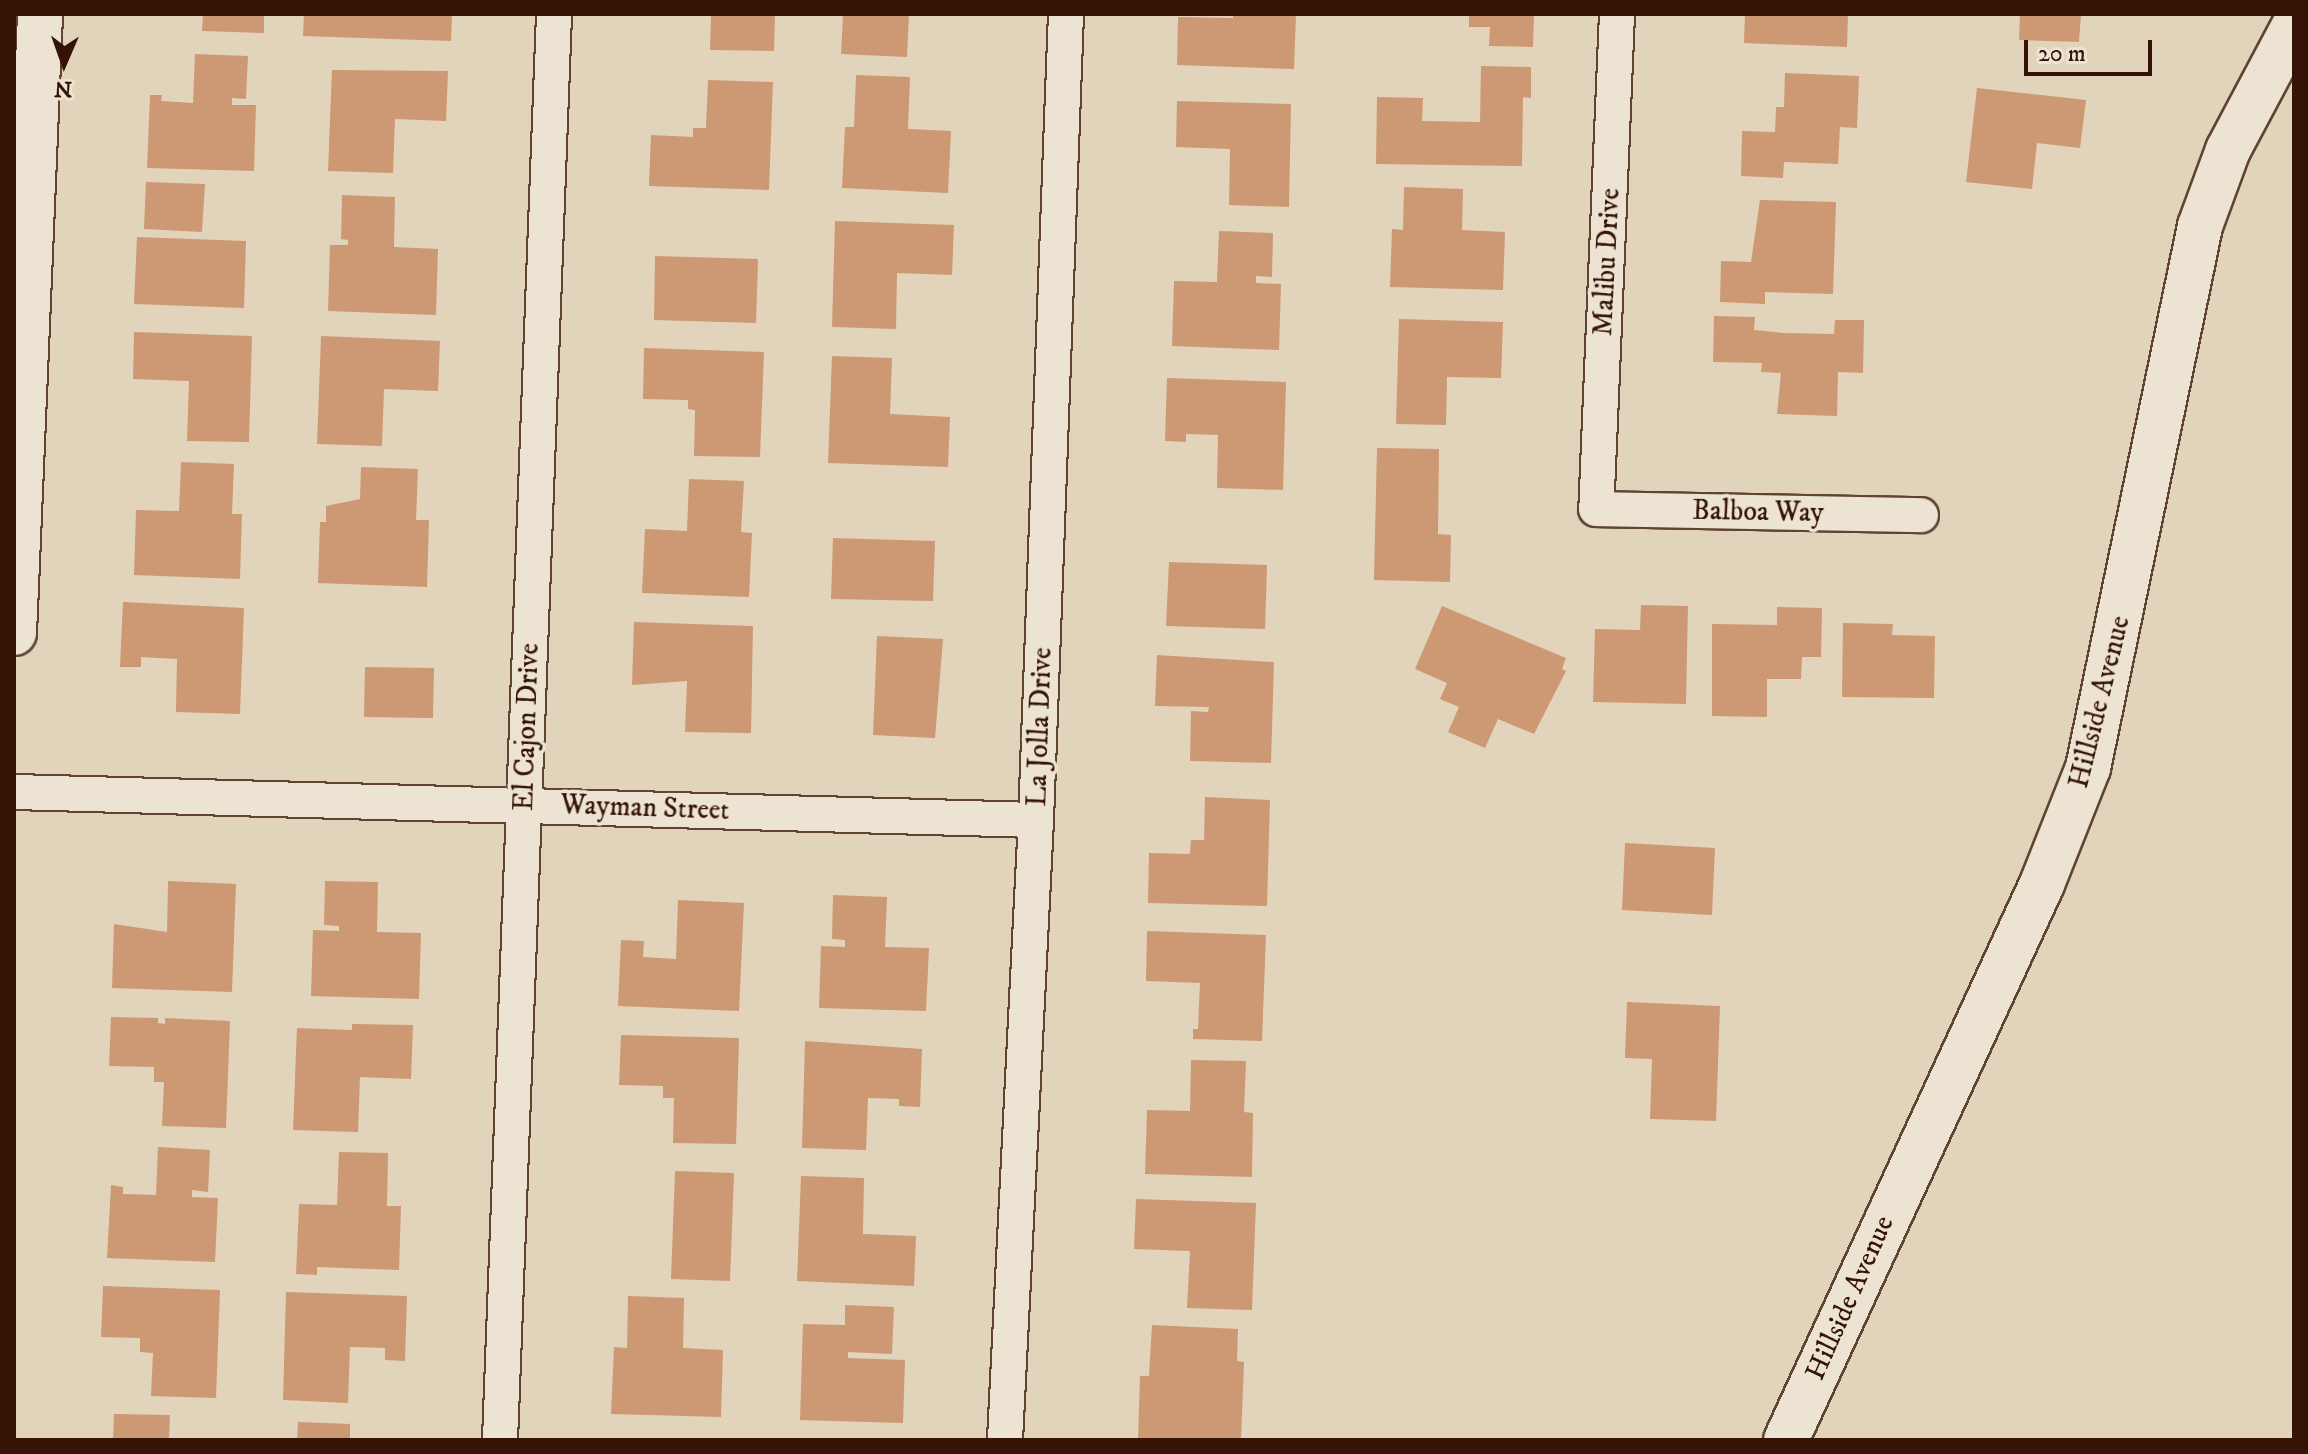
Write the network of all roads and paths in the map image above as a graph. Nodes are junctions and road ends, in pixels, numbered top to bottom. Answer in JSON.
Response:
{"nodes":[{"id":1,"x":40,"y":14,"type":"edge"},
{"id":2,"x":554,"y":14,"type":"edge"},
{"id":3,"x":1066,"y":14,"type":"edge"},
{"id":4,"x":1617,"y":14,"type":"edge"},
{"id":5,"x":2294,"y":26,"type":"edge"},
{"id":6,"x":1596,"y":509,"type":"joint"},
{"id":7,"x":1921,"y":515,"type":"dead end"},
{"id":8,"x":14,"y":633,"type":"edge"},
{"id":9,"x":14,"y":792,"type":"edge"},
{"id":10,"x":524,"y":805,"type":"junction"},
{"id":11,"x":1036,"y":820,"type":"junction"},
{"id":12,"x":500,"y":1440,"type":"edge"},
{"id":13,"x":1005,"y":1440,"type":"edge"},
{"id":14,"x":1786,"y":1440,"type":"edge"}],
"edges":[{"from":1,"to":8,"type":"street"},
{"from":2,"to":10,"type":"street","name":"El Cajon Drive"},
{"from":3,"to":11,"type":"street","name":"La Jolla Drive"},
{"from":4,"to":6,"type":"street","name":"Malibu Drive"},
{"from":5,"to":14,"type":"street","name":"Hillside Avenue"},
{"from":6,"to":7,"type":"street","name":"Balboa Way"},
{"from":9,"to":10,"type":"street","name":"Wayman Street"},
{"from":10,"to":11,"type":"street","name":"Wayman Street"},
{"from":10,"to":12,"type":"street","name":"El Cajon Drive"},
{"from":11,"to":13,"type":"street","name":"La Jolla Drive"}]}
